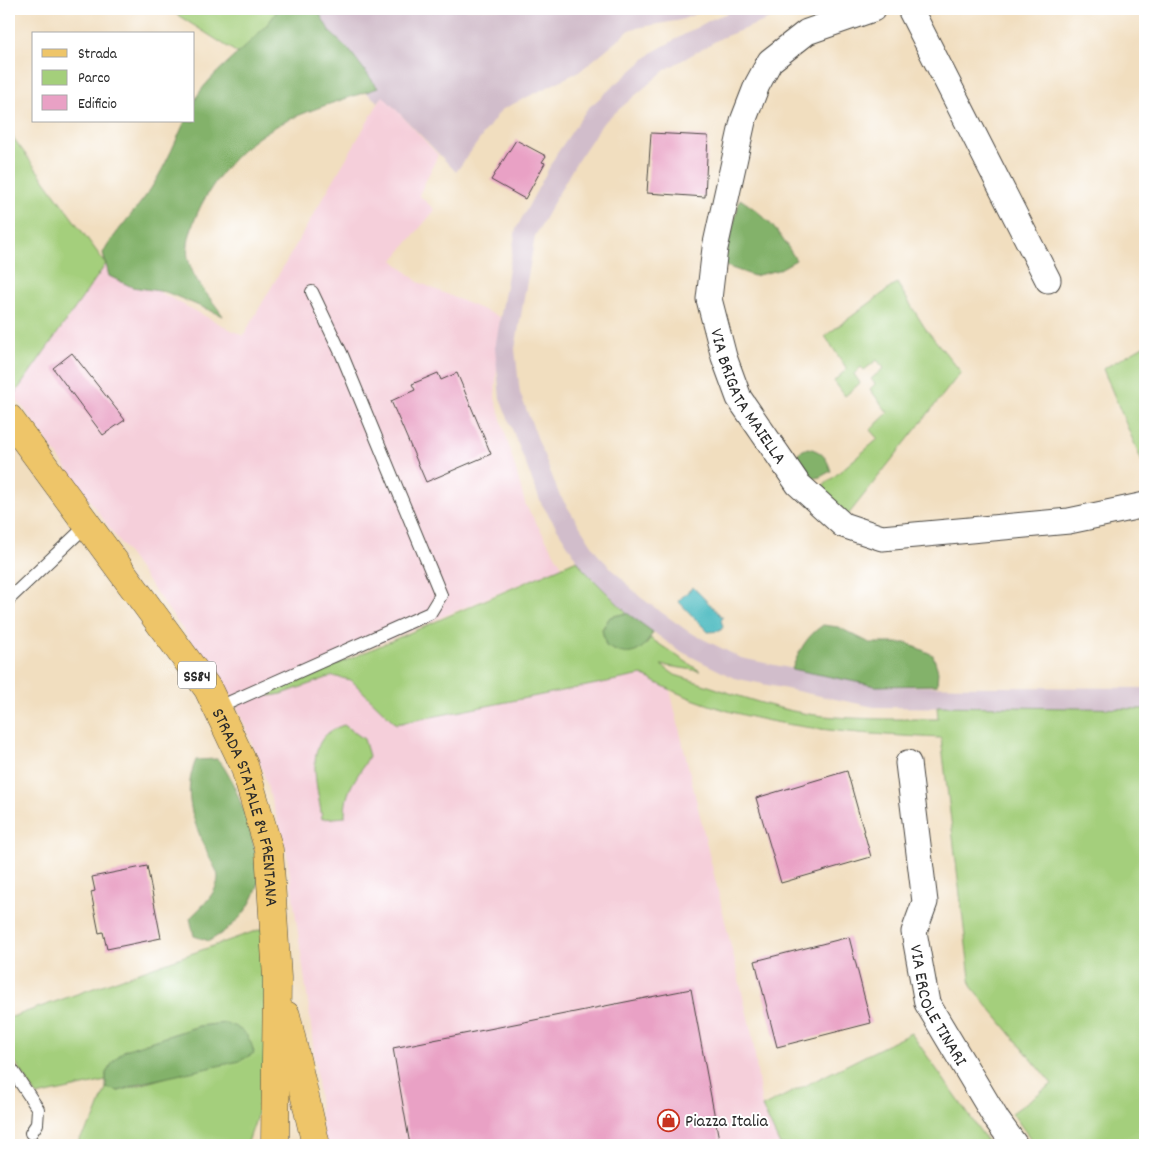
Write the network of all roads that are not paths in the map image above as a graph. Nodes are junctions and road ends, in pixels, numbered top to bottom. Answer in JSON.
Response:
{"nodes":[{"id":1,"x":872,"y":9,"type":"edge"},
{"id":2,"x":910,"y":9,"type":"edge"},
{"id":3,"x":1048,"y":280,"type":"dead end"},
{"id":4,"x":312,"y":292,"type":"dead end"},
{"id":5,"x":9,"y":418,"type":"edge"},
{"id":6,"x":1145,"y":505,"type":"edge"},
{"id":7,"x":88,"y":524,"type":"junction"},
{"id":8,"x":9,"y":599,"type":"edge"},
{"id":9,"x":217,"y":708,"type":"junction"},
{"id":10,"x":908,"y":762,"type":"dead end"},
{"id":11,"x":278,"y":978,"type":"junction"},
{"id":12,"x":9,"y":1065,"type":"edge"},
{"id":13,"x":274,"y":1091,"type":"junction"},
{"id":14,"x":32,"y":1133,"type":"dead end"},
{"id":15,"x":258,"y":1145,"type":"edge"},
{"id":16,"x":274,"y":1145,"type":"edge"},
{"id":17,"x":316,"y":1145,"type":"edge"},
{"id":18,"x":1015,"y":1145,"type":"edge"}],
"edges":[{"from":1,"to":6,"type":"street","name":"VIA BRIGATA MAIELLA"},
{"from":2,"to":3,"type":"street"},
{"from":4,"to":9,"type":"lane"},
{"from":5,"to":7,"type":"main road","name":"STRADA STATALE 84 FRENTANA","number":"SS84"},
{"from":7,"to":8,"type":"lane"},
{"from":7,"to":9,"type":"main road","name":"STRADA STATALE 84 FRENTANA","number":"SS84"},
{"from":9,"to":11,"type":"main road","name":"STRADA STATALE 84 FRENTANA","number":"SS84"},
{"from":10,"to":18,"type":"street","name":"VIA ERCOLE TINARI"},
{"from":11,"to":13,"type":"main road","name":"STRADA STATALE 84 FRENTANA","number":"SS84"},
{"from":11,"to":17,"type":"main road"},
{"from":12,"to":14,"type":"lane"},
{"from":13,"to":15,"type":"main road"},
{"from":13,"to":16,"type":"main road","name":"STRADA STATALE 84 FRENTANA","number":"SS84"}]}
